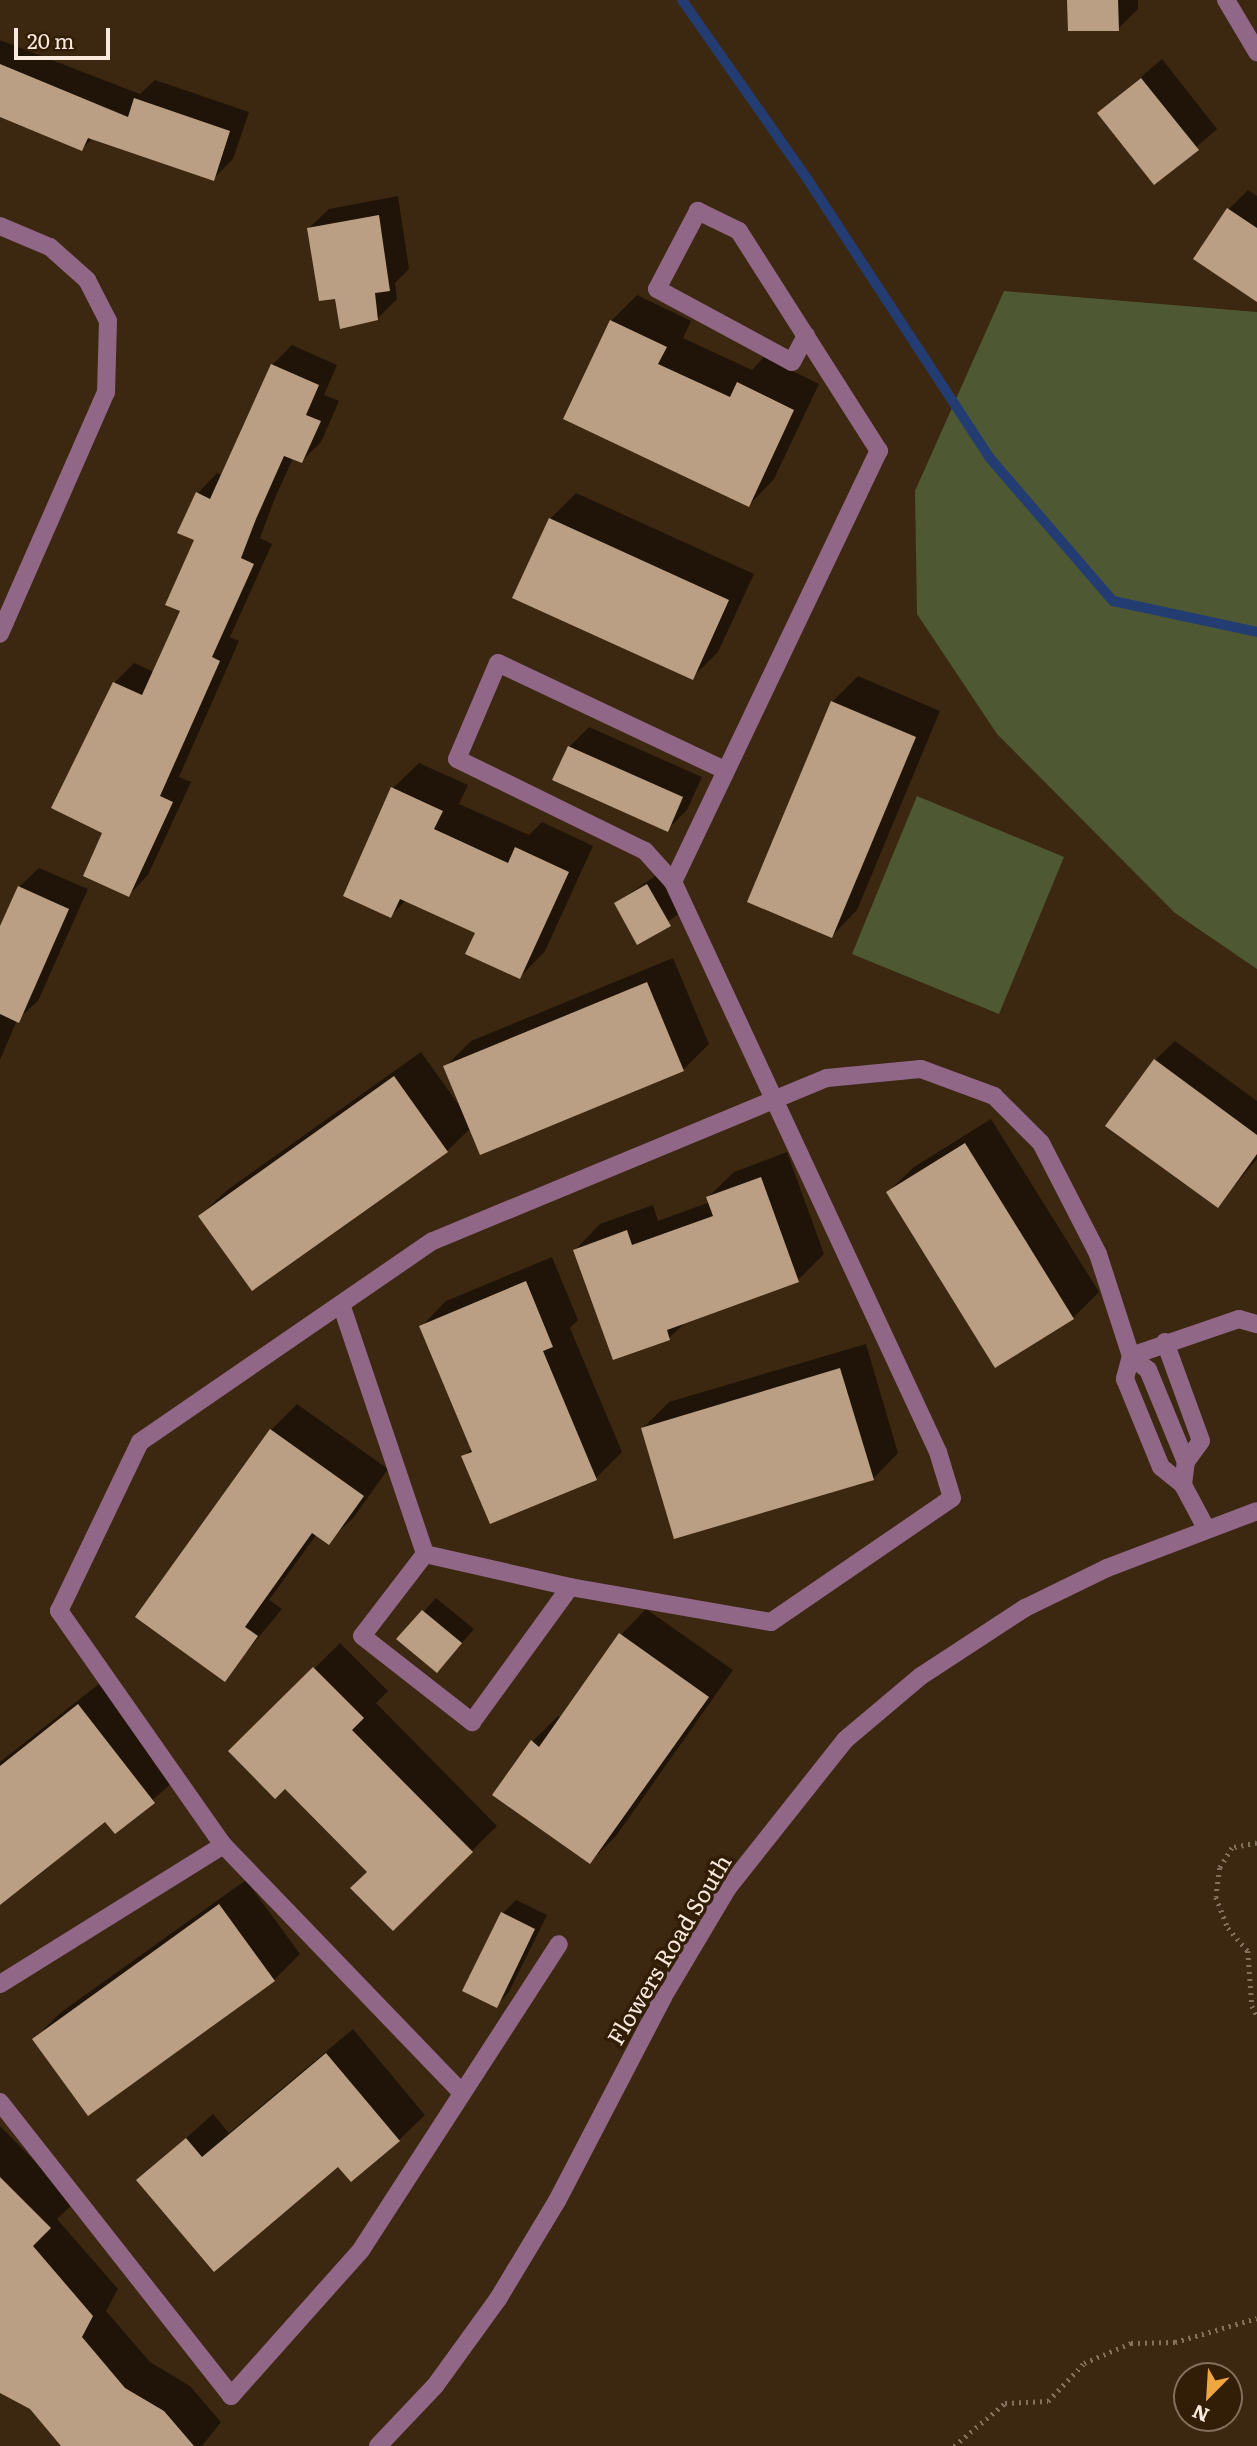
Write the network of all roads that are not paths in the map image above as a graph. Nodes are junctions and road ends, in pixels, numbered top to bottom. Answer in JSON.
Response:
{"nodes":[{"id":1,"x":1226,"y":0,"type":"edge"},
{"id":2,"x":1257,"y":51,"type":"edge"},
{"id":3,"x":0,"y":226,"type":"edge"},
{"id":4,"x":806,"y":336,"type":"junction"},
{"id":5,"x":0,"y":634,"type":"edge"},
{"id":6,"x":726,"y":771,"type":"junction"},
{"id":7,"x":673,"y":882,"type":"junction"},
{"id":8,"x":775,"y":1100,"type":"junction"},
{"id":9,"x":341,"y":1304,"type":"junction"},
{"id":10,"x":1257,"y":1324,"type":"edge"},
{"id":11,"x":1165,"y":1342,"type":"junction"},
{"id":12,"x":1131,"y":1356,"type":"junction"},
{"id":13,"x":1186,"y":1462,"type":"junction"},
{"id":14,"x":1183,"y":1485,"type":"junction"},
{"id":15,"x":1257,"y":1511,"type":"edge"},
{"id":16,"x":1206,"y":1528,"type":"junction"},
{"id":17,"x":425,"y":1553,"type":"junction"},
{"id":18,"x":570,"y":1587,"type":"junction"},
{"id":19,"x":223,"y":1845,"type":"junction"},
{"id":20,"x":559,"y":1944,"type":"dead end"},
{"id":21,"x":0,"y":1984,"type":"edge"},
{"id":22,"x":462,"y":2093,"type":"junction"},
{"id":23,"x":0,"y":2102,"type":"edge"},
{"id":24,"x":378,"y":2446,"type":"edge"}],
"edges":[{"from":1,"to":2,"type":"street"},
{"from":3,"to":5,"type":"street"},
{"from":4,"to":4,"type":"street"},
{"from":4,"to":6,"type":"street"},
{"from":6,"to":7,"type":"street"},
{"from":6,"to":7,"type":"street"},
{"from":7,"to":8,"type":"street"},
{"from":8,"to":9,"type":"street"},
{"from":8,"to":12,"type":"street"},
{"from":8,"to":18,"type":"street"},
{"from":9,"to":17,"type":"street"},
{"from":9,"to":19,"type":"street"},
{"from":10,"to":11,"type":"street"},
{"from":11,"to":12,"type":"street"},
{"from":11,"to":13,"type":"street"},
{"from":12,"to":13,"type":"street"},
{"from":12,"to":14,"type":"street"},
{"from":13,"to":14,"type":"street"},
{"from":14,"to":16,"type":"street"},
{"from":15,"to":16,"type":"street","name":"Flowers Road South"},
{"from":16,"to":24,"type":"street","name":"Flowers Road South"},
{"from":17,"to":18,"type":"street"},
{"from":17,"to":18,"type":"street"},
{"from":19,"to":21,"type":"street"},
{"from":19,"to":22,"type":"street"},
{"from":20,"to":22,"type":"street"},
{"from":22,"to":23,"type":"street"}]}
